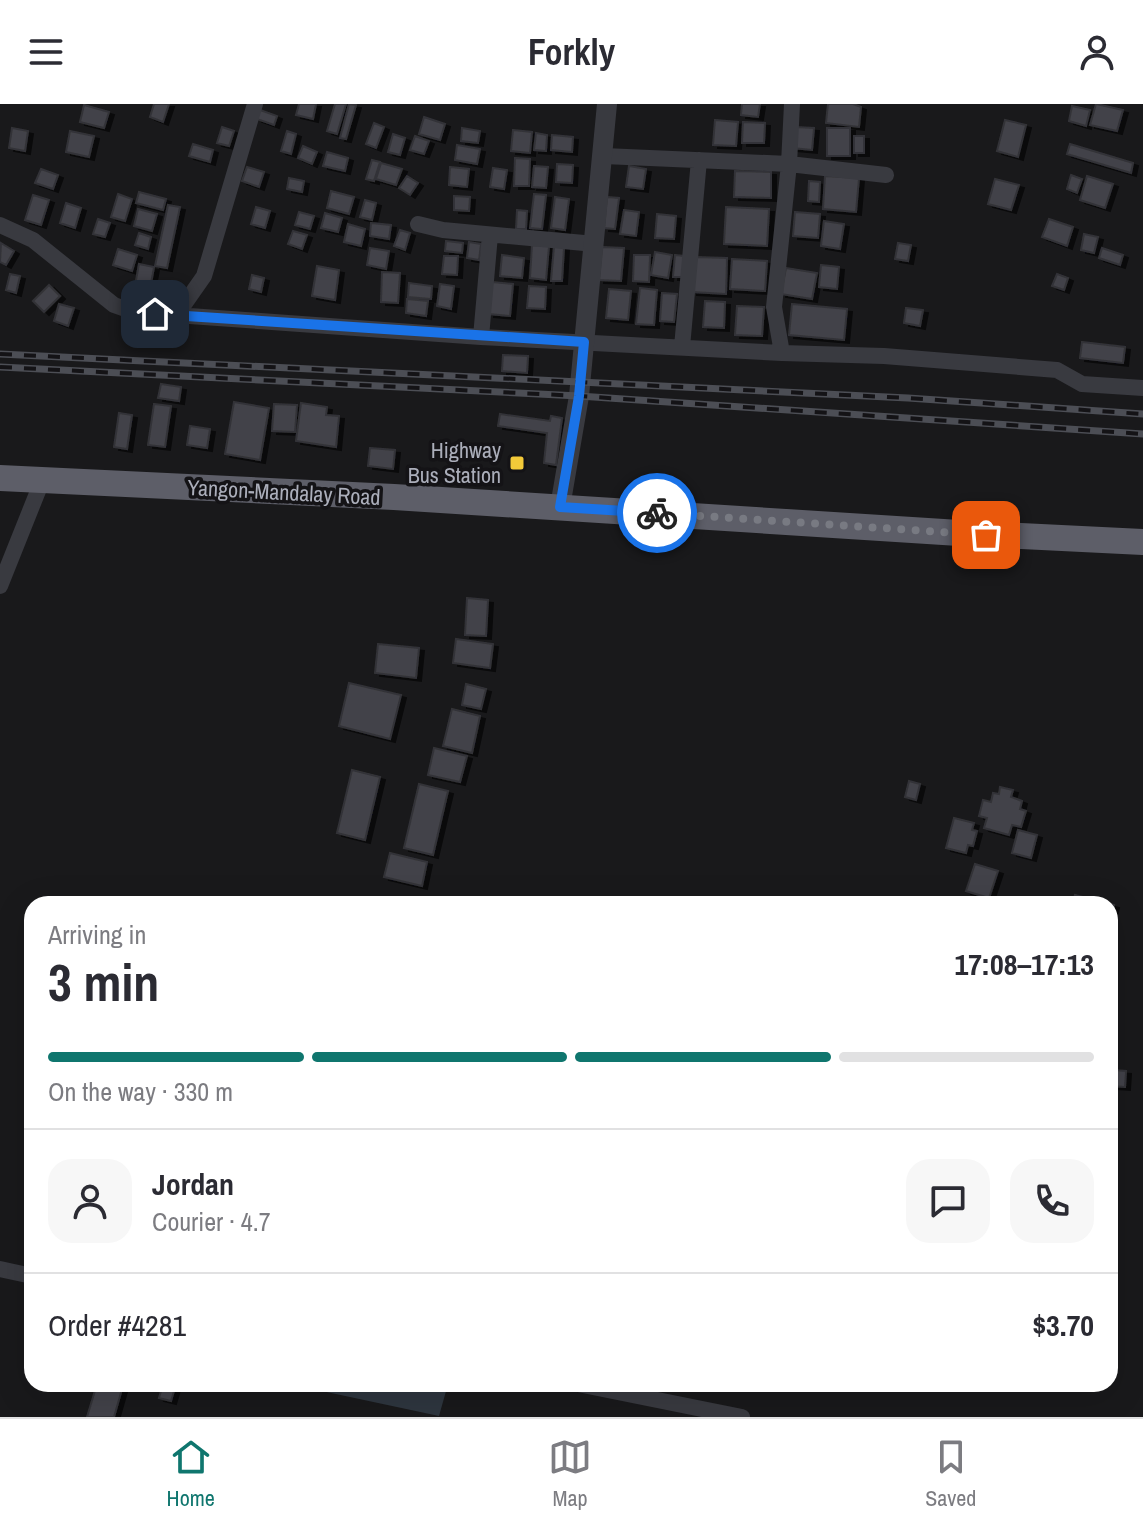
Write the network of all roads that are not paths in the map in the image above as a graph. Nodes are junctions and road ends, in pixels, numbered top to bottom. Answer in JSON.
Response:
{"nodes":[{"id":1,"x":255,"y":104,"type":"edge"},
{"id":2,"x":607,"y":104,"type":"edge"},
{"id":3,"x":792,"y":104,"type":"edge"},
{"id":4,"x":604,"y":156,"type":"junction"},
{"id":5,"x":699,"y":160,"type":"junction"},
{"id":6,"x":789,"y":164,"type":"junction"},
{"id":7,"x":886,"y":175,"type":"dead end"},
{"id":8,"x":418,"y":224,"type":"dead end"},
{"id":9,"x":0,"y":225,"type":"edge"},
{"id":10,"x":490,"y":235,"type":"junction"},
{"id":11,"x":595,"y":244,"type":"junction"},
{"id":12,"x":176,"y":316,"type":"junction"},
{"id":13,"x":481,"y":337,"type":"junction"},
{"id":14,"x":584,"y":342,"type":"junction"},
{"id":15,"x":682,"y":347,"type":"junction"},
{"id":16,"x":782,"y":353,"type":"junction"},
{"id":17,"x":1143,"y":388,"type":"edge"},
{"id":18,"x":0,"y":478,"type":"edge"},
{"id":19,"x":42,"y":481,"type":"junction"},
{"id":20,"x":560,"y":507,"type":"junction"},
{"id":21,"x":1143,"y":542,"type":"edge"},
{"id":22,"x":0,"y":586,"type":"edge"},
{"id":23,"x":0,"y":1269,"type":"edge"},
{"id":24,"x":24,"y":1274,"type":"edge"},
{"id":25,"x":618,"y":1392,"type":"edge"},
{"id":26,"x":742,"y":1417,"type":"edge"}],
"edges":[{"from":1,"to":12,"type":"street"},
{"from":2,"to":4,"type":"street"},
{"from":3,"to":6,"type":"street"},
{"from":4,"to":5,"type":"street"},
{"from":4,"to":11,"type":"street"},
{"from":5,"to":6,"type":"street"},
{"from":5,"to":15,"type":"street"},
{"from":6,"to":7,"type":"street"},
{"from":6,"to":16,"type":"street"},
{"from":8,"to":10,"type":"street"},
{"from":9,"to":12,"type":"street"},
{"from":10,"to":11,"type":"street"},
{"from":10,"to":13,"type":"street"},
{"from":11,"to":14,"type":"street"},
{"from":12,"to":13,"type":"street"},
{"from":13,"to":14,"type":"street"},
{"from":14,"to":15,"type":"street"},
{"from":14,"to":20,"type":"street"},
{"from":15,"to":16,"type":"street"},
{"from":16,"to":17,"type":"street"},
{"from":18,"to":19,"type":"highway","name":"Yangon-Mandalay Road"},
{"from":19,"to":20,"type":"highway","name":"Yangon-Mandalay Road"},
{"from":19,"to":22,"type":"street"},
{"from":20,"to":21,"type":"highway","name":"Yangon-Mandalay Road"},
{"from":23,"to":24,"type":"street"},
{"from":25,"to":26,"type":"street"}]}
